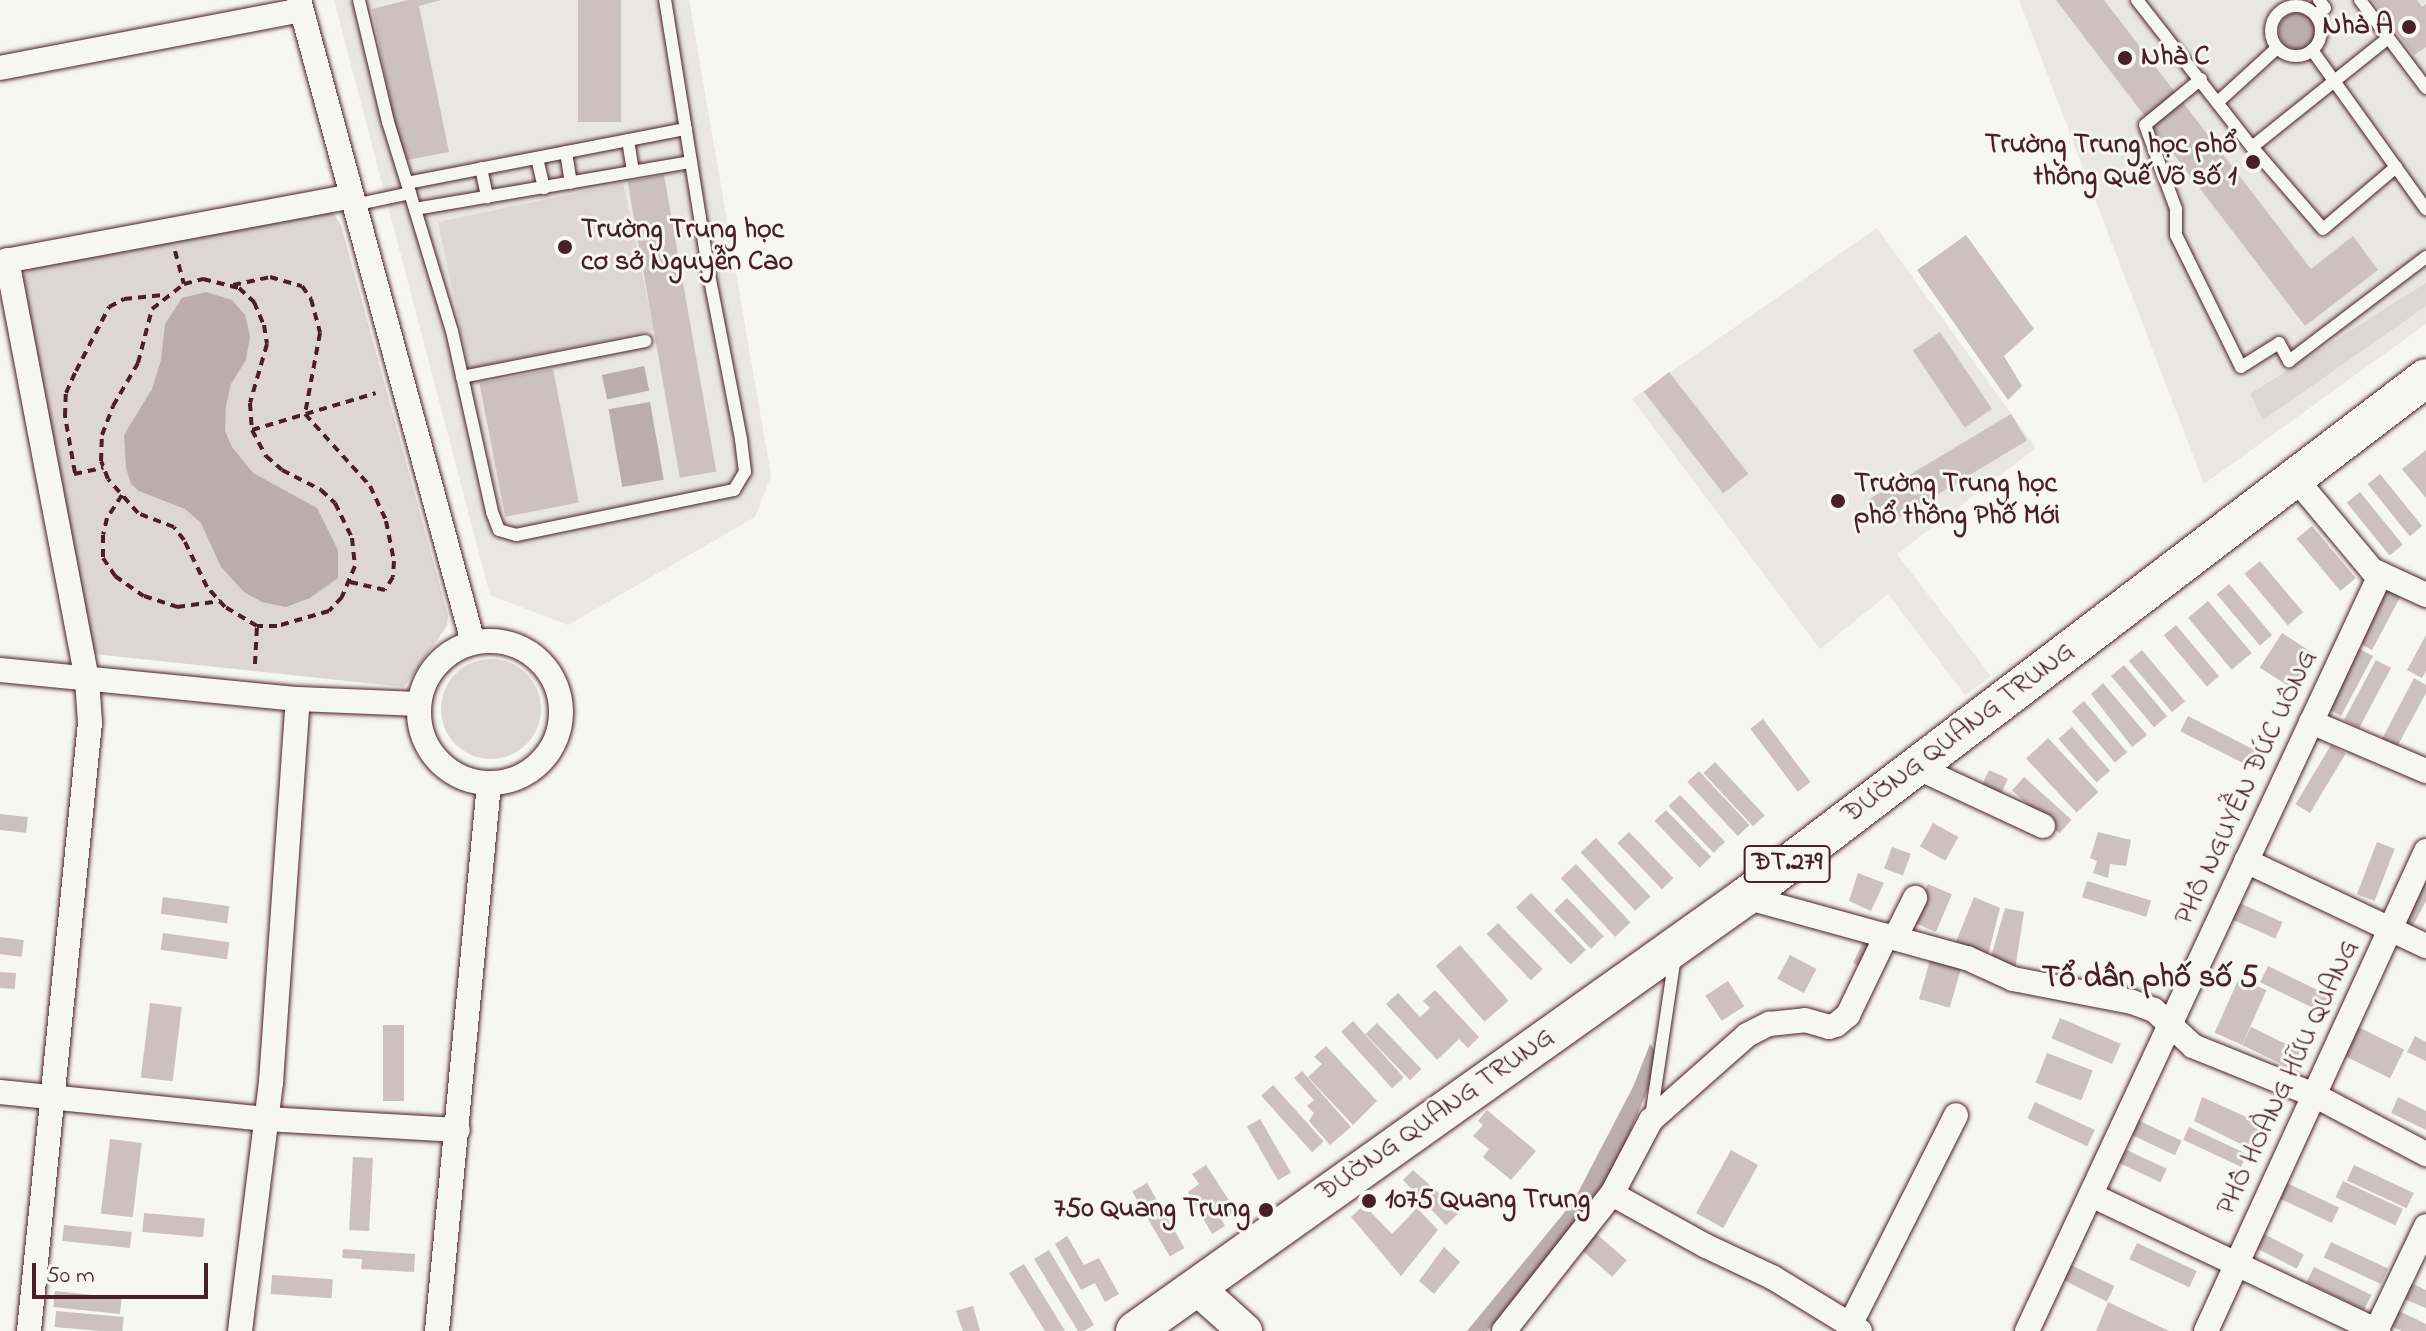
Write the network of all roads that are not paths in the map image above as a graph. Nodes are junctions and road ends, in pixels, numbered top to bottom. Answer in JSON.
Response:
{"nodes":[{"id":1,"x":359,"y":0,"type":"edge"},
{"id":2,"x":665,"y":0,"type":"edge"},
{"id":3,"x":2137,"y":0,"type":"edge"},
{"id":4,"x":2360,"y":0,"type":"edge"},
{"id":5,"x":300,"y":5,"type":"edge"},
{"id":6,"x":2324,"y":6,"type":"edge"},
{"id":7,"x":2388,"y":38,"type":"junction"},
{"id":8,"x":2277,"y":48,"type":"junction"},
{"id":9,"x":2312,"y":50,"type":"junction"},
{"id":10,"x":0,"y":68,"type":"edge"},
{"id":11,"x":2201,"y":79,"type":"junction"},
{"id":12,"x":2334,"y":81,"type":"junction"},
{"id":13,"x":2426,"y":88,"type":"edge"},
{"id":14,"x":2219,"y":101,"type":"junction"},
{"id":15,"x":686,"y":129,"type":"junction"},
{"id":16,"x":628,"y":140,"type":"junction"},
{"id":17,"x":2252,"y":147,"type":"junction"},
{"id":18,"x":566,"y":152,"type":"junction"},
{"id":19,"x":537,"y":158,"type":"junction"},
{"id":20,"x":691,"y":162,"type":"junction"},
{"id":21,"x":2396,"y":167,"type":"junction"},
{"id":22,"x":481,"y":168,"type":"junction"},
{"id":23,"x":633,"y":172,"type":"junction"},
{"id":24,"x":571,"y":183,"type":"junction"},
{"id":25,"x":2426,"y":186,"type":"edge"},
{"id":26,"x":409,"y":188,"type":"junction"},
{"id":27,"x":544,"y":188,"type":"junction"},
{"id":28,"x":2416,"y":195,"type":"junction"},
{"id":29,"x":487,"y":197,"type":"junction"},
{"id":30,"x":352,"y":200,"type":"junction"},
{"id":31,"x":415,"y":209,"type":"junction"},
{"id":32,"x":2426,"y":209,"type":"edge"},
{"id":33,"x":2426,"y":257,"type":"edge"},
{"id":34,"x":4,"y":261,"type":"edge"},
{"id":35,"x":645,"y":341,"type":"dead end"},
{"id":36,"x":462,"y":377,"type":"junction"},
{"id":37,"x":2426,"y":378,"type":"edge"},
{"id":38,"x":2295,"y":478,"type":"junction"},
{"id":39,"x":2380,"y":575,"type":"junction"},
{"id":40,"x":2426,"y":595,"type":"edge"},
{"id":41,"x":473,"y":642,"type":"junction"},
{"id":42,"x":0,"y":670,"type":"edge"},
{"id":43,"x":87,"y":679,"type":"junction"},
{"id":44,"x":298,"y":699,"type":"junction"},
{"id":45,"x":419,"y":704,"type":"junction"},
{"id":46,"x":2311,"y":722,"type":"junction"},
{"id":47,"x":1916,"y":767,"type":"junction"},
{"id":48,"x":2426,"y":771,"type":"edge"},
{"id":49,"x":489,"y":784,"type":"junction"},
{"id":50,"x":2043,"y":826,"type":"dead end"},
{"id":51,"x":2426,"y":851,"type":"edge"},
{"id":52,"x":2246,"y":861,"type":"junction"},
{"id":53,"x":1745,"y":897,"type":"junction"},
{"id":54,"x":1915,"y":898,"type":"dead end"},
{"id":55,"x":2390,"y":929,"type":"junction"},
{"id":56,"x":1891,"y":937,"type":"junction"},
{"id":57,"x":1676,"y":946,"type":"junction"},
{"id":58,"x":2426,"y":946,"type":"edge"},
{"id":59,"x":2170,"y":1027,"type":"junction"},
{"id":60,"x":0,"y":1092,"type":"edge"},
{"id":61,"x":2314,"y":1095,"type":"junction"},
{"id":62,"x":50,"y":1096,"type":"junction"},
{"id":63,"x":1956,"y":1115,"type":"dead end"},
{"id":64,"x":266,"y":1119,"type":"junction"},
{"id":65,"x":1651,"y":1120,"type":"junction"},
{"id":66,"x":458,"y":1130,"type":"junction"},
{"id":67,"x":2426,"y":1154,"type":"edge"},
{"id":68,"x":1612,"y":1194,"type":"junction"},
{"id":69,"x":2091,"y":1195,"type":"junction"},
{"id":70,"x":2426,"y":1226,"type":"edge"},
{"id":71,"x":2237,"y":1264,"type":"junction"},
{"id":72,"x":1196,"y":1287,"type":"junction"},
{"id":73,"x":1855,"y":1328,"type":"edge"},
{"id":74,"x":29,"y":1331,"type":"edge"},
{"id":75,"x":240,"y":1331,"type":"edge"},
{"id":76,"x":437,"y":1331,"type":"edge"},
{"id":77,"x":1135,"y":1331,"type":"edge"},
{"id":78,"x":1245,"y":1331,"type":"edge"},
{"id":79,"x":1504,"y":1331,"type":"edge"},
{"id":80,"x":2027,"y":1331,"type":"edge"},
{"id":81,"x":2206,"y":1331,"type":"edge"},
{"id":82,"x":2377,"y":1331,"type":"edge"}],
"edges":[{"from":1,"to":26,"type":"lane"},
{"from":2,"to":15,"type":"lane"},
{"from":3,"to":11,"type":"lane"},
{"from":4,"to":7,"type":"lane"},
{"from":5,"to":10,"type":"street"},
{"from":5,"to":30,"type":"street"},
{"from":6,"to":8,"type":"lane"},
{"from":6,"to":9,"type":"lane"},
{"from":7,"to":12,"type":"lane"},
{"from":7,"to":13,"type":"lane"},
{"from":8,"to":9,"type":"lane"},
{"from":8,"to":14,"type":"lane"},
{"from":9,"to":12,"type":"lane"},
{"from":11,"to":14,"type":"lane"},
{"from":11,"to":33,"type":"lane"},
{"from":12,"to":17,"type":"lane"},
{"from":12,"to":21,"type":"lane"},
{"from":14,"to":17,"type":"lane"},
{"from":15,"to":16,"type":"lane"},
{"from":15,"to":20,"type":"lane"},
{"from":16,"to":18,"type":"lane"},
{"from":16,"to":23,"type":"lane"},
{"from":17,"to":21,"type":"lane"},
{"from":18,"to":19,"type":"lane"},
{"from":18,"to":24,"type":"lane"},
{"from":19,"to":22,"type":"lane"},
{"from":19,"to":27,"type":"lane"},
{"from":20,"to":23,"type":"lane"},
{"from":20,"to":36,"type":"lane"},
{"from":21,"to":28,"type":"lane"},
{"from":22,"to":26,"type":"lane"},
{"from":22,"to":29,"type":"lane"},
{"from":23,"to":24,"type":"lane"},
{"from":24,"to":27,"type":"lane"},
{"from":25,"to":28,"type":"lane"},
{"from":26,"to":30,"type":"lane"},
{"from":26,"to":31,"type":"lane"},
{"from":27,"to":29,"type":"lane"},
{"from":28,"to":32,"type":"lane"},
{"from":29,"to":31,"type":"lane"},
{"from":30,"to":34,"type":"street"},
{"from":30,"to":41,"type":"street"},
{"from":31,"to":36,"type":"lane"},
{"from":34,"to":43,"type":"street"},
{"from":35,"to":36,"type":"lane"},
{"from":37,"to":38,"type":"main road","name":"ĐƯỜNG QUANG TRUNG","number":"ĐT.279"},
{"from":38,"to":39,"type":"street"},
{"from":38,"to":47,"type":"main road","name":"ĐƯỜNG QUANG TRUNG","number":"ĐT.279"},
{"from":39,"to":40,"type":"street"},
{"from":39,"to":46,"type":"street","name":"PHỐ NGUYỄN ĐỨC UÔNG"},
{"from":41,"to":45,"type":"street"},
{"from":41,"to":49,"type":"street"},
{"from":42,"to":43,"type":"street"},
{"from":43,"to":44,"type":"street"},
{"from":43,"to":62,"type":"street"},
{"from":44,"to":45,"type":"street"},
{"from":44,"to":64,"type":"street"},
{"from":45,"to":49,"type":"street"},
{"from":46,"to":48,"type":"street"},
{"from":46,"to":52,"type":"street","name":"PHỐ NGUYỄN ĐỨC UÔNG"},
{"from":47,"to":50,"type":"street"},
{"from":47,"to":53,"type":"main road","name":"ĐƯỜNG QUANG TRUNG","number":"ĐT.279"},
{"from":49,"to":66,"type":"street"},
{"from":51,"to":55,"type":"street","name":"PHỐ HOÀNG HỮU QUANG"},
{"from":52,"to":55,"type":"street"},
{"from":52,"to":59,"type":"street","name":"PHỐ NGUYỄN ĐỨC UÔNG"},
{"from":53,"to":56,"type":"street"},
{"from":53,"to":57,"type":"main road","name":"ĐƯỜNG QUANG TRUNG","number":"ĐT.279"},
{"from":54,"to":56,"type":"street"},
{"from":55,"to":58,"type":"street"},
{"from":55,"to":61,"type":"street","name":"PHỐ HOÀNG HỮU QUANG"},
{"from":56,"to":59,"type":"street"},
{"from":56,"to":65,"type":"street"},
{"from":57,"to":65,"type":"lane"},
{"from":57,"to":72,"type":"main road","name":"ĐƯỜNG QUANG TRUNG","number":"ĐT.279"},
{"from":59,"to":61,"type":"street"},
{"from":59,"to":69,"type":"street","name":"PHỐ NGUYỄN ĐỨC UÔNG"},
{"from":60,"to":62,"type":"street"},
{"from":61,"to":67,"type":"street"},
{"from":61,"to":71,"type":"street","name":"PHỐ HOÀNG HỮU QUANG"},
{"from":62,"to":64,"type":"street"},
{"from":62,"to":74,"type":"street"},
{"from":63,"to":73,"type":"street"},
{"from":64,"to":66,"type":"street"},
{"from":64,"to":75,"type":"street"},
{"from":65,"to":68,"type":"street"},
{"from":66,"to":76,"type":"street"},
{"from":68,"to":73,"type":"street"},
{"from":68,"to":79,"type":"street"},
{"from":69,"to":71,"type":"street"},
{"from":69,"to":80,"type":"street","name":"PHỐ NGUYỄN ĐỨC UÔNG"},
{"from":70,"to":82,"type":"street"},
{"from":71,"to":81,"type":"street","name":"PHỐ HOÀNG HỮU QUANG"},
{"from":71,"to":82,"type":"street"},
{"from":72,"to":77,"type":"main road","name":"ĐƯỜNG QUANG TRUNG","number":"ĐT.279"},
{"from":72,"to":78,"type":"main road"}]}
